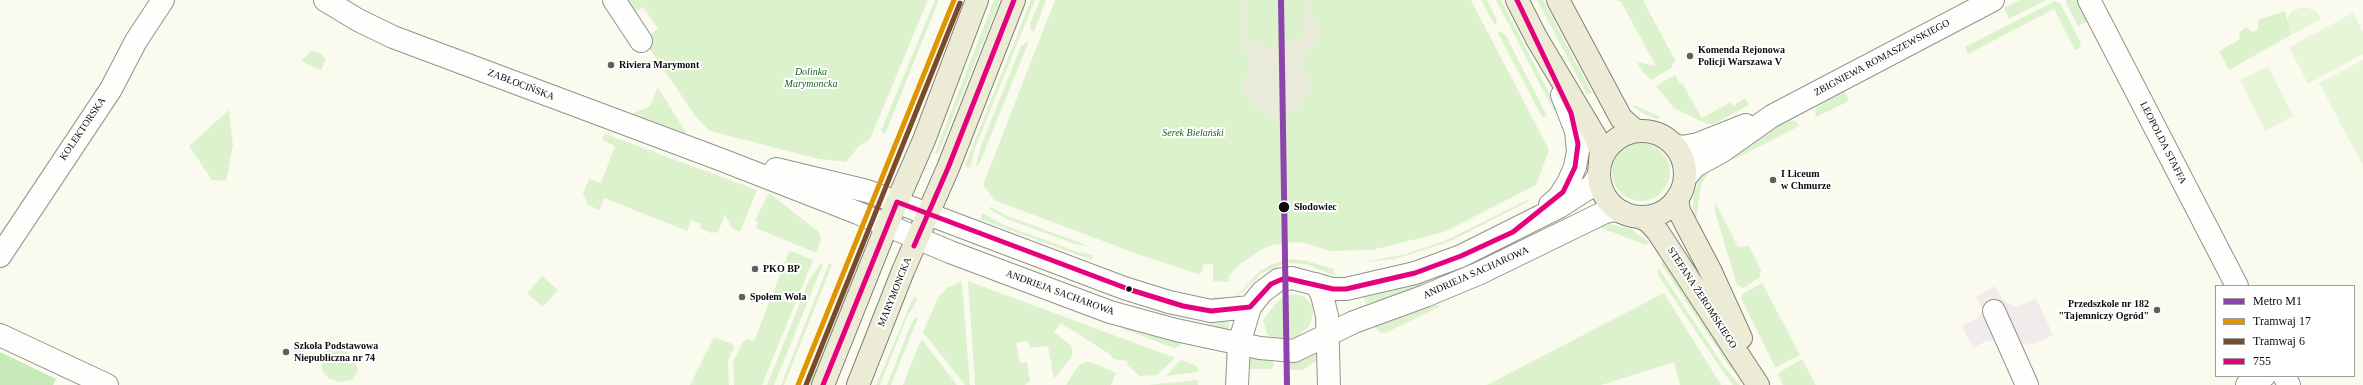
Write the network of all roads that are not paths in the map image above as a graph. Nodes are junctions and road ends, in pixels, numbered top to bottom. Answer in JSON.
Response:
{"nodes":[{"id":1,"x":162,"y":0,"type":"edge"},
{"id":2,"x":325,"y":0,"type":"edge"},
{"id":3,"x":614,"y":0,"type":"edge"},
{"id":4,"x":977,"y":0,"type":"edge"},
{"id":5,"x":1014,"y":0,"type":"edge"},
{"id":6,"x":1517,"y":0,"type":"edge"},
{"id":7,"x":1558,"y":0,"type":"edge"},
{"id":8,"x":1993,"y":0,"type":"edge"},
{"id":9,"x":2089,"y":0,"type":"edge"},
{"id":10,"x":1537,"y":40,"type":"junction"},
{"id":11,"x":641,"y":41,"type":"dead end"},
{"id":12,"x":1772,"y":116,"type":"junction"},
{"id":13,"x":1636,"y":131,"type":"junction"},
{"id":14,"x":1674,"y":145,"type":"junction"},
{"id":15,"x":722,"y":160,"type":"junction"},
{"id":16,"x":1600,"y":168,"type":"junction"},
{"id":17,"x":1685,"y":178,"type":"junction"},
{"id":18,"x":1677,"y":198,"type":"junction"},
{"id":19,"x":897,"y":202,"type":"junction"},
{"id":20,"x":928,"y":214,"type":"junction"},
{"id":21,"x":1631,"y":214,"type":"junction"},
{"id":22,"x":887,"y":225,"type":"junction"},
{"id":23,"x":1513,"y":232,"type":"junction"},
{"id":24,"x":918,"y":239,"type":"junction"},
{"id":25,"x":0,"y":256,"type":"edge"},
{"id":26,"x":1316,"y":284,"type":"junction"},
{"id":27,"x":2236,"y":285,"type":"edge"},
{"id":28,"x":1250,"y":307,"type":"junction"},
{"id":29,"x":1994,"y":311,"type":"dead end"},
{"id":30,"x":1328,"y":334,"type":"junction"},
{"id":31,"x":0,"y":335,"type":"edge"},
{"id":32,"x":1239,"y":344,"type":"junction"},
{"id":33,"x":2262,"y":377,"type":"edge"},
{"id":34,"x":107,"y":385,"type":"edge"},
{"id":35,"x":823,"y":385,"type":"edge"},
{"id":36,"x":858,"y":385,"type":"edge"},
{"id":37,"x":1238,"y":385,"type":"edge"},
{"id":38,"x":1329,"y":385,"type":"edge"},
{"id":39,"x":1758,"y":385,"type":"edge"},
{"id":40,"x":1762,"y":385,"type":"edge"},
{"id":41,"x":2027,"y":385,"type":"edge"},
{"id":42,"x":2247,"y":385,"type":"edge"}],
"edges":[{"from":1,"to":25,"type":"street","name":"KOLEKTORSKA"},
{"from":2,"to":15,"type":"street","name":"ZABŁOCIŃSKA"},
{"from":3,"to":11,"type":"street"},
{"from":4,"to":19,"type":"main road"},
{"from":5,"to":20,"type":"main road","name":"MARYMONCKA"},
{"from":6,"to":10,"type":"main road"},
{"from":7,"to":13,"type":"main road"},
{"from":8,"to":12,"type":"street","name":"ZBIGNIEWA ROMASZEWSKIEGO"},
{"from":9,"to":27,"type":"street","name":"LEOPOLDA STAFFA"},
{"from":10,"to":16,"type":"main road"},
{"from":10,"to":23,"type":"street"},
{"from":12,"to":14,"type":"street","name":"ZBIGNIEWA ROMASZEWSKIEGO"},
{"from":12,"to":17,"type":"street","name":"ZBIGNIEWA ROMASZEWSKIEGO"},
{"from":13,"to":14,"type":"main road"},
{"from":13,"to":16,"type":"main road"},
{"from":14,"to":17,"type":"main road"},
{"from":15,"to":19,"type":"street","name":"ZABŁOCIŃSKA"},
{"from":15,"to":22,"type":"street","name":"ZABŁOCIŃSKA"},
{"from":16,"to":21,"type":"main road"},
{"from":16,"to":23,"type":"street"},
{"from":17,"to":18,"type":"main road"},
{"from":18,"to":21,"type":"main road"},
{"from":18,"to":40,"type":"main road","name":"STEFANA ŻEROMSKIEGO"},
{"from":19,"to":20,"type":"street"},
{"from":19,"to":22,"type":"main road"},
{"from":20,"to":24,"type":"main road","name":"MARYMONCKA"},
{"from":20,"to":28,"type":"street"},
{"from":21,"to":30,"type":"street","name":"ANDRIEJA SACHAROWA"},
{"from":21,"to":39,"type":"main road","name":"STEFANA ŻEROMSKIEGO"},
{"from":22,"to":24,"type":"street","name":"ANDRIEJA SACHAROWA"},
{"from":22,"to":35,"type":"main road"},
{"from":23,"to":26,"type":"street"},
{"from":24,"to":32,"type":"street","name":"ANDRIEJA SACHAROWA"},
{"from":24,"to":36,"type":"main road","name":"MARYMONCKA"},
{"from":26,"to":28,"type":"street"},
{"from":26,"to":30,"type":"street"},
{"from":28,"to":32,"type":"street"},
{"from":29,"to":41,"type":"street"},
{"from":30,"to":32,"type":"street"},
{"from":30,"to":38,"type":"street"},
{"from":31,"to":34,"type":"street"},
{"from":32,"to":37,"type":"street"},
{"from":33,"to":42,"type":"street"}]}
